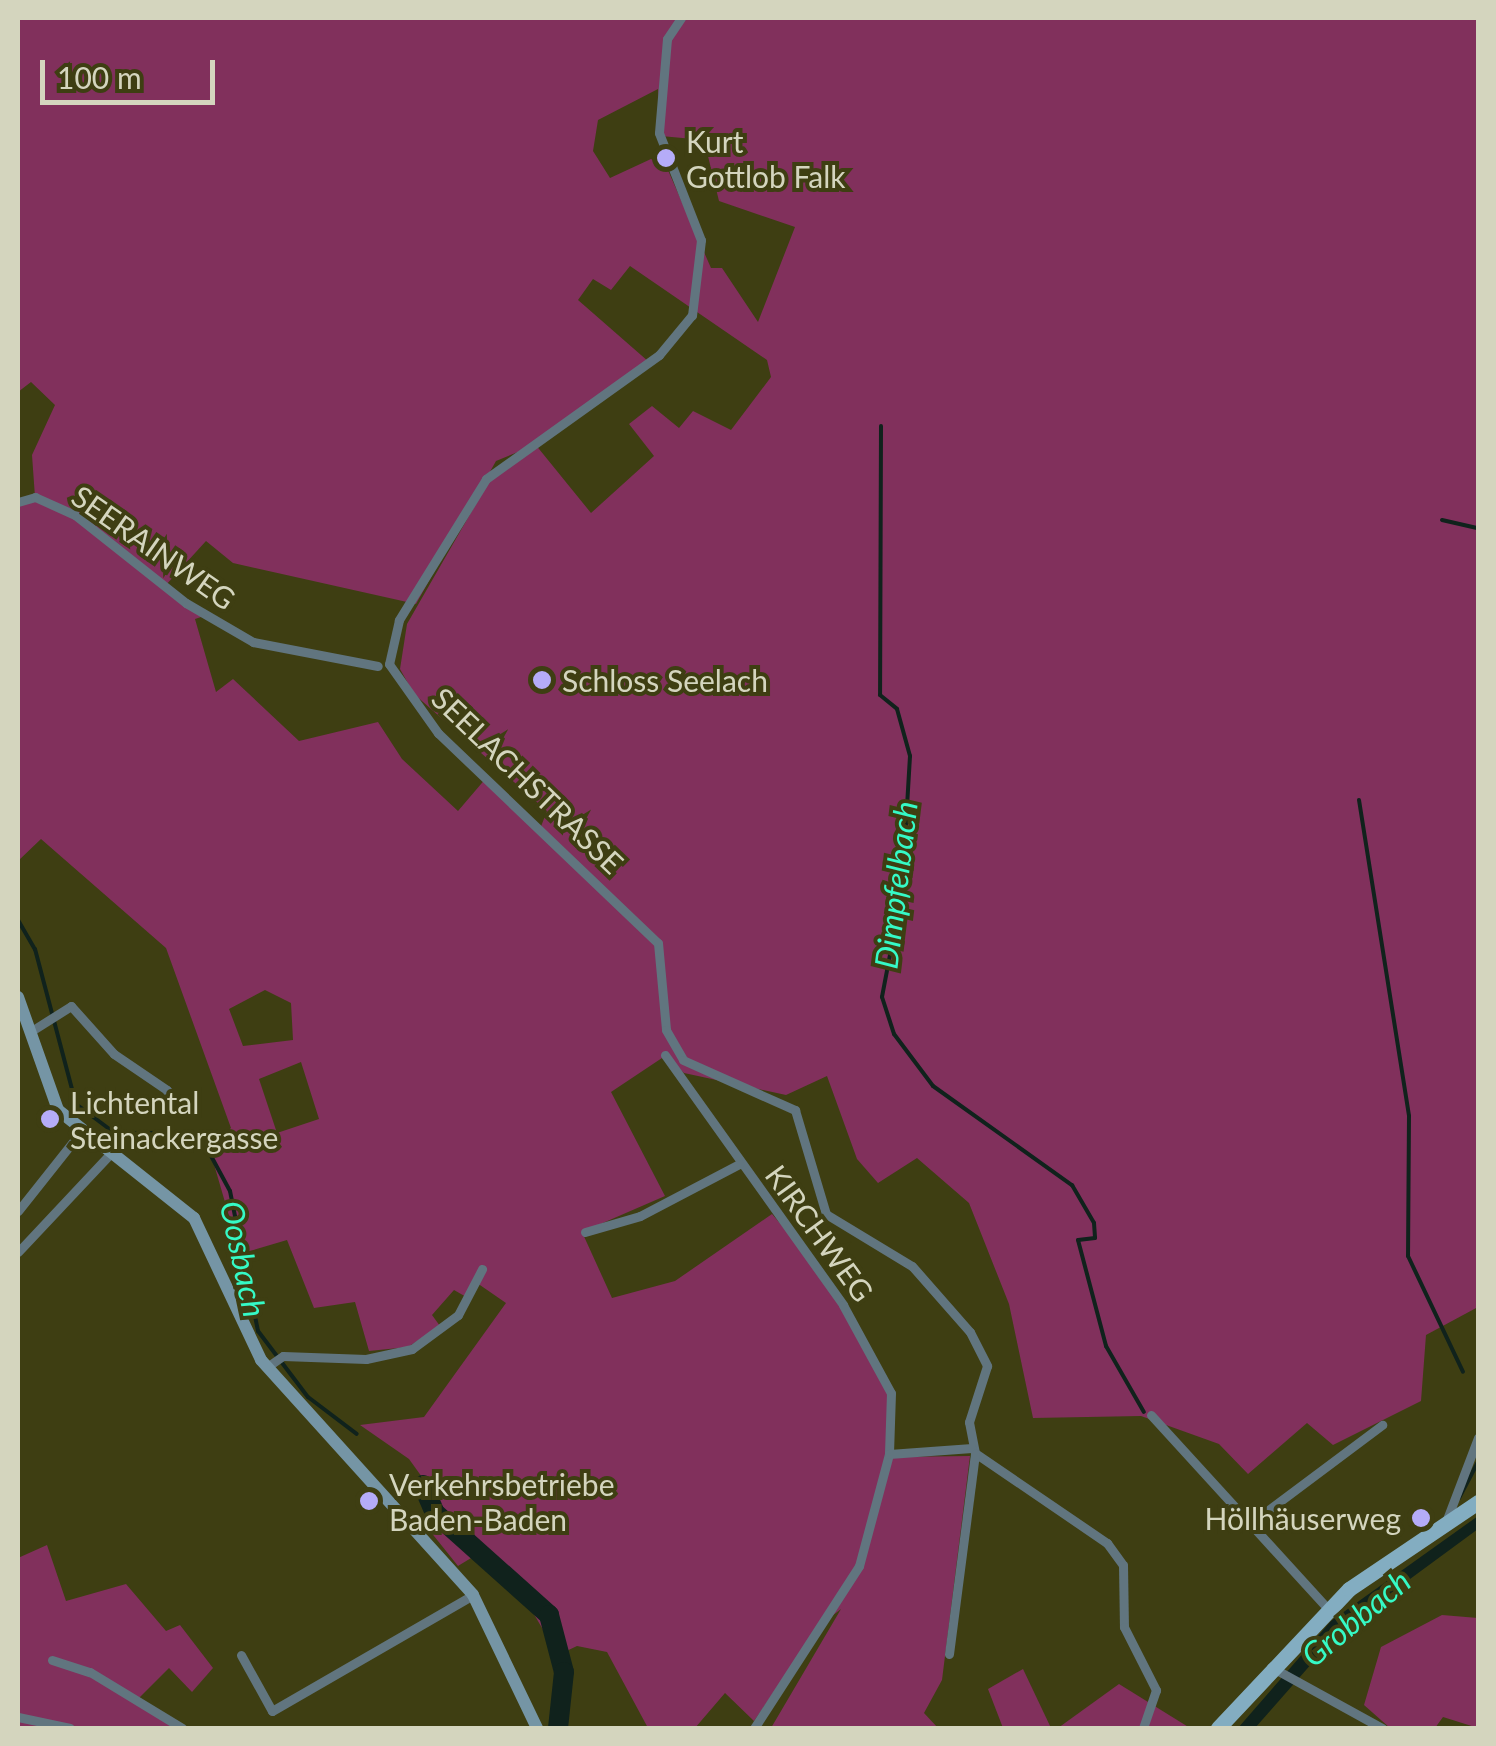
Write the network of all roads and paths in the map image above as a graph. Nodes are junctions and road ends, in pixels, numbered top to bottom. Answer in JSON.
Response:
{"nodes":[{"id":1,"x":681,"y":18,"type":"edge"},
{"id":2,"x":18,"y":502,"type":"edge"},
{"id":3,"x":378,"y":666,"type":"dead end"},
{"id":4,"x":18,"y":997,"type":"edge"},
{"id":5,"x":44,"y":1025,"type":"junction"},
{"id":6,"x":665,"y":1056,"type":"dead end"},
{"id":7,"x":171,"y":1106,"type":"dead end"},
{"id":8,"x":80,"y":1134,"type":"junction"},
{"id":9,"x":110,"y":1154,"type":"junction"},
{"id":10,"x":740,"y":1164,"type":"junction"},
{"id":11,"x":18,"y":1211,"type":"edge"},
{"id":12,"x":584,"y":1232,"type":"dead end"},
{"id":13,"x":18,"y":1252,"type":"edge"},
{"id":14,"x":482,"y":1268,"type":"dead end"},
{"id":15,"x":270,"y":1365,"type":"junction"},
{"id":16,"x":1151,"y":1415,"type":"dead end"},
{"id":17,"x":1382,"y":1425,"type":"dead end"},
{"id":18,"x":1478,"y":1438,"type":"edge"},
{"id":19,"x":974,"y":1450,"type":"junction"},
{"id":20,"x":889,"y":1454,"type":"junction"},
{"id":21,"x":1478,"y":1502,"type":"edge"},
{"id":22,"x":1447,"y":1518,"type":"junction"},
{"id":23,"x":1255,"y":1520,"type":"junction"},
{"id":24,"x":474,"y":1594,"type":"junction"},
{"id":25,"x":1328,"y":1608,"type":"junction"},
{"id":26,"x":950,"y":1654,"type":"dead end"},
{"id":27,"x":241,"y":1655,"type":"dead end"},
{"id":28,"x":52,"y":1660,"type":"dead end"},
{"id":29,"x":1275,"y":1670,"type":"junction"},
{"id":30,"x":18,"y":1717,"type":"edge"},
{"id":31,"x":70,"y":1728,"type":"edge"},
{"id":32,"x":182,"y":1728,"type":"edge"},
{"id":33,"x":537,"y":1728,"type":"edge"},
{"id":34,"x":754,"y":1728,"type":"edge"},
{"id":35,"x":1143,"y":1728,"type":"edge"},
{"id":36,"x":1218,"y":1728,"type":"edge"},
{"id":37,"x":1382,"y":1728,"type":"edge"}],
"edges":[{"from":1,"to":19,"type":"street","name":"SEELACHSTRASSE"},
{"from":2,"to":3,"type":"street","name":"SEERAINWEG"},
{"from":4,"to":5,"type":"main road"},
{"from":5,"to":7,"type":"street"},
{"from":5,"to":8,"type":"main road"},
{"from":6,"to":10,"type":"street","name":"KIRCHWEG"},
{"from":8,"to":9,"type":"main road"},
{"from":8,"to":11,"type":"street"},
{"from":9,"to":13,"type":"street"},
{"from":9,"to":15,"type":"main road"},
{"from":10,"to":12,"type":"street"},
{"from":10,"to":20,"type":"street","name":"KIRCHWEG"},
{"from":14,"to":15,"type":"street"},
{"from":15,"to":24,"type":"main road"},
{"from":16,"to":23,"type":"street"},
{"from":17,"to":23,"type":"street"},
{"from":18,"to":22,"type":"street"},
{"from":19,"to":20,"type":"street"},
{"from":19,"to":26,"type":"street","name":"SEELACHSTRASSE"},
{"from":19,"to":35,"type":"street"},
{"from":20,"to":34,"type":"street","name":"KIRCHWEG"},
{"from":21,"to":22,"type":"main road"},
{"from":22,"to":25,"type":"main road"},
{"from":23,"to":25,"type":"street"},
{"from":24,"to":27,"type":"street"},
{"from":24,"to":33,"type":"main road"},
{"from":25,"to":29,"type":"main road"},
{"from":28,"to":32,"type":"street"},
{"from":29,"to":36,"type":"main road"},
{"from":29,"to":37,"type":"street"},
{"from":30,"to":31,"type":"street"}]}
